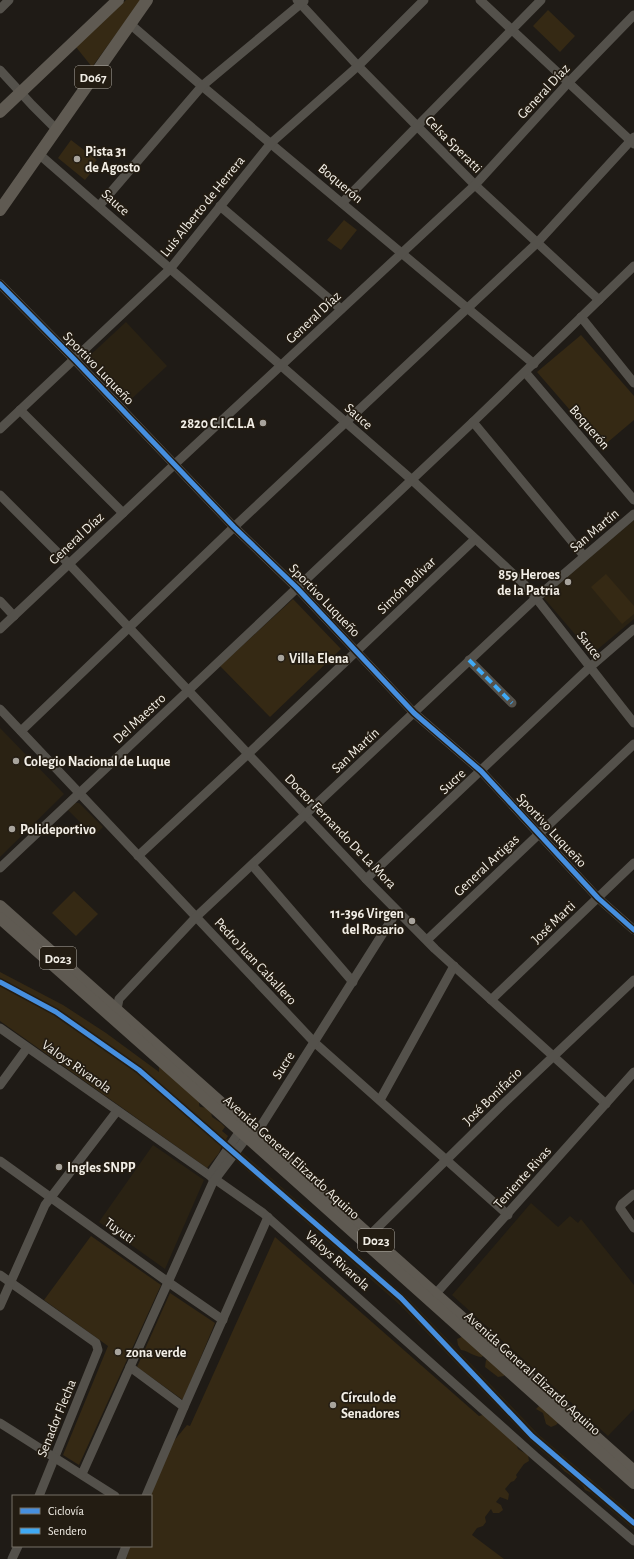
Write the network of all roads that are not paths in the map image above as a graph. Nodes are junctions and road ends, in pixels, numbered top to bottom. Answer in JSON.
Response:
{"nodes":[{"id":1,"x":9,"y":0,"type":"edge"},
{"id":2,"x":118,"y":0,"type":"edge"},
{"id":3,"x":147,"y":0,"type":"edge"},
{"id":4,"x":424,"y":0,"type":"edge"},
{"id":5,"x":480,"y":0,"type":"edge"},
{"id":6,"x":541,"y":0,"type":"edge"},
{"id":7,"x":300,"y":1,"type":"edge"},
{"id":8,"x":0,"y":9,"type":"edge"},
{"id":9,"x":634,"y":15,"type":"edge"},
{"id":10,"x":130,"y":24,"type":"junction"},
{"id":11,"x":512,"y":30,"type":"junction"},
{"id":12,"x":358,"y":66,"type":"junction"},
{"id":13,"x":0,"y":70,"type":"edge"},
{"id":14,"x":568,"y":83,"type":"junction"},
{"id":15,"x":202,"y":86,"type":"junction"},
{"id":16,"x":20,"y":93,"type":"junction"},
{"id":17,"x":0,"y":112,"type":"edge"},
{"id":18,"x":417,"y":127,"type":"junction"},
{"id":19,"x":56,"y":129,"type":"junction"},
{"id":20,"x":633,"y":141,"type":"edge"},
{"id":21,"x":271,"y":143,"type":"junction"},
{"id":22,"x":40,"y":154,"type":"junction"},
{"id":23,"x":475,"y":185,"type":"junction"},
{"id":24,"x":342,"y":203,"type":"junction"},
{"id":25,"x":99,"y":206,"type":"junction"},
{"id":26,"x":220,"y":206,"type":"junction"},
{"id":27,"x":0,"y":210,"type":"edge"},
{"id":28,"x":537,"y":243,"type":"junction"},
{"id":29,"x":402,"y":253,"type":"junction"},
{"id":30,"x":170,"y":269,"type":"junction"},
{"id":31,"x":633,"y":269,"type":"edge"},
{"id":32,"x":0,"y":284,"type":"edge"},
{"id":33,"x":599,"y":300,"type":"junction"},
{"id":34,"x":468,"y":308,"type":"junction"},
{"id":35,"x":341,"y":310,"type":"junction"},
{"id":36,"x":581,"y":317,"type":"junction"},
{"id":37,"x":75,"y":360,"type":"junction"},
{"id":38,"x":534,"y":364,"type":"junction"},
{"id":39,"x":280,"y":366,"type":"junction"},
{"id":40,"x":523,"y":374,"type":"junction"},
{"id":41,"x":634,"y":383,"type":"edge"},
{"id":42,"x":20,"y":410,"type":"junction"},
{"id":43,"x":345,"y":422,"type":"junction"},
{"id":44,"x":472,"y":422,"type":"junction"},
{"id":45,"x":0,"y":429,"type":"edge"},
{"id":46,"x":175,"y":464,"type":"junction"},
{"id":47,"x":412,"y":480,"type":"junction"},
{"id":48,"x":0,"y":495,"type":"edge"},
{"id":49,"x":634,"y":500,"type":"edge"},
{"id":50,"x":123,"y":513,"type":"junction"},
{"id":51,"x":634,"y":514,"type":"edge"},
{"id":52,"x":234,"y":527,"type":"junction"},
{"id":53,"x":475,"y":538,"type":"junction"},
{"id":54,"x":584,"y":556,"type":"junction"},
{"id":55,"x":69,"y":564,"type":"junction"},
{"id":56,"x":298,"y":588,"type":"junction"},
{"id":57,"x":536,"y":598,"type":"junction"},
{"id":58,"x":0,"y":601,"type":"edge"},
{"id":59,"x":14,"y":616,"type":"junction"},
{"id":60,"x":128,"y":628,"type":"junction"},
{"id":61,"x":0,"y":629,"type":"edge"},
{"id":62,"x":634,"y":629,"type":"edge"},
{"id":63,"x":357,"y":651,"type":"junction"},
{"id":64,"x":469,"y":660,"type":"junction"},
{"id":65,"x":590,"y":667,"type":"junction"},
{"id":66,"x":188,"y":692,"type":"junction"},
{"id":67,"x":512,"y":703,"type":"dead end"},
{"id":68,"x":0,"y":709,"type":"edge"},
{"id":69,"x":414,"y":713,"type":"junction"},
{"id":70,"x":634,"y":723,"type":"edge"},
{"id":71,"x":21,"y":731,"type":"junction"},
{"id":72,"x":634,"y":744,"type":"edge"},
{"id":73,"x":248,"y":754,"type":"junction"},
{"id":74,"x":481,"y":771,"type":"junction"},
{"id":75,"x":80,"y":794,"type":"junction"},
{"id":76,"x":305,"y":815,"type":"junction"},
{"id":77,"x":539,"y":834,"type":"junction"},
{"id":78,"x":138,"y":856,"type":"junction"},
{"id":79,"x":634,"y":864,"type":"edge"},
{"id":80,"x":252,"y":865,"type":"junction"},
{"id":81,"x":0,"y":868,"type":"edge"},
{"id":82,"x":366,"y":879,"type":"junction"},
{"id":83,"x":598,"y":898,"type":"junction"},
{"id":84,"x":0,"y":906,"type":"edge"},
{"id":85,"x":397,"y":911,"type":"junction"},
{"id":86,"x":196,"y":917,"type":"junction"},
{"id":87,"x":0,"y":918,"type":"edge"},
{"id":88,"x":634,"y":930,"type":"edge"},
{"id":89,"x":427,"y":940,"type":"junction"},
{"id":90,"x":454,"y":966,"type":"junction"},
{"id":91,"x":634,"y":980,"type":"edge"},
{"id":92,"x":353,"y":982,"type":"junction"},
{"id":93,"x":491,"y":1000,"type":"junction"},
{"id":94,"x":116,"y":1015,"type":"junction"},
{"id":95,"x":0,"y":1028,"type":"edge"},
{"id":96,"x":314,"y":1042,"type":"junction"},
{"id":97,"x":27,"y":1048,"type":"junction"},
{"id":98,"x":553,"y":1057,"type":"junction"},
{"id":99,"x":634,"y":1072,"type":"edge"},
{"id":100,"x":0,"y":1085,"type":"edge"},
{"id":101,"x":380,"y":1100,"type":"junction"},
{"id":102,"x":606,"y":1104,"type":"junction"},
{"id":103,"x":117,"y":1111,"type":"junction"},
{"id":104,"x":248,"y":1133,"type":"junction"},
{"id":105,"x":0,"y":1161,"type":"edge"},
{"id":106,"x":446,"y":1161,"type":"junction"},
{"id":107,"x":213,"y":1179,"type":"junction"},
{"id":108,"x":634,"y":1194,"type":"edge"},
{"id":109,"x":50,"y":1198,"type":"junction"},
{"id":110,"x":508,"y":1215,"type":"junction"},
{"id":111,"x":268,"y":1217,"type":"junction"},
{"id":112,"x":634,"y":1228,"type":"edge"},
{"id":113,"x":370,"y":1235,"type":"junction"},
{"id":114,"x":0,"y":1275,"type":"edge"},
{"id":115,"x":10,"y":1282,"type":"junction"},
{"id":116,"x":168,"y":1282,"type":"junction"},
{"id":117,"x":433,"y":1297,"type":"junction"},
{"id":118,"x":0,"y":1306,"type":"edge"},
{"id":119,"x":223,"y":1320,"type":"junction"},
{"id":120,"x":130,"y":1367,"type":"junction"},
{"id":121,"x":184,"y":1407,"type":"junction"},
{"id":122,"x":0,"y":1423,"type":"edge"},
{"id":123,"x":54,"y":1458,"type":"junction"},
{"id":124,"x":634,"y":1471,"type":"edge"},
{"id":125,"x":82,"y":1474,"type":"junction"},
{"id":126,"x":634,"y":1483,"type":"edge"},
{"id":127,"x":39,"y":1495,"type":"edge"},
{"id":128,"x":114,"y":1495,"type":"edge"},
{"id":129,"x":146,"y":1495,"type":"edge"},
{"id":130,"x":634,"y":1541,"type":"edge"},
{"id":131,"x":18,"y":1547,"type":"edge"},
{"id":132,"x":126,"y":1547,"type":"edge"},
{"id":133,"x":12,"y":1559,"type":"edge"},
{"id":134,"x":121,"y":1559,"type":"edge"}],
"edges":[{"from":1,"to":8,"type":"street"},
{"from":2,"to":16,"type":"main road","number":"D067"},
{"from":3,"to":10,"type":"main road","number":"D067"},
{"from":4,"to":12,"type":"street","name":"Luis Alberto de Herrera"},
{"from":5,"to":11,"type":"street"},
{"from":6,"to":11,"type":"street"},
{"from":7,"to":12,"type":"street","name":"Celsa Speratti"},
{"from":7,"to":15,"type":"street"},
{"from":9,"to":14,"type":"street","name":"General Díaz"},
{"from":10,"to":15,"type":"street","name":"Boquerón"},
{"from":10,"to":19,"type":"main road","number":"D067"},
{"from":11,"to":14,"type":"street"},
{"from":11,"to":18,"type":"street"},
{"from":12,"to":18,"type":"street","name":"Celsa Speratti"},
{"from":12,"to":21,"type":"street","name":"Luis Alberto de Herrera"},
{"from":13,"to":16,"type":"street"},
{"from":14,"to":20,"type":"street"},
{"from":14,"to":23,"type":"street","name":"General Díaz"},
{"from":15,"to":21,"type":"street","name":"Boquerón"},
{"from":15,"to":25,"type":"street"},
{"from":16,"to":17,"type":"main road","number":"D067"},
{"from":16,"to":19,"type":"street"},
{"from":18,"to":23,"type":"street","name":"Celsa Speratti"},
{"from":18,"to":24,"type":"street"},
{"from":19,"to":22,"type":"main road","number":"D067"},
{"from":20,"to":28,"type":"street"},
{"from":21,"to":24,"type":"street","name":"Boquerón"},
{"from":21,"to":26,"type":"street","name":"Luis Alberto de Herrera"},
{"from":22,"to":25,"type":"street","name":"Sauce"},
{"from":22,"to":27,"type":"main road","number":"D067"},
{"from":23,"to":28,"type":"street","name":"Celsa Speratti"},
{"from":23,"to":29,"type":"street","name":"General Díaz"},
{"from":24,"to":29,"type":"street","name":"Boquerón"},
{"from":25,"to":30,"type":"street","name":"Sauce"},
{"from":26,"to":30,"type":"street","name":"Luis Alberto de Herrera"},
{"from":26,"to":35,"type":"street"},
{"from":28,"to":33,"type":"street","name":"Celsa Speratti"},
{"from":28,"to":34,"type":"street"},
{"from":29,"to":34,"type":"street","name":"Boquerón"},
{"from":29,"to":35,"type":"street","name":"General Díaz"},
{"from":30,"to":37,"type":"street","name":"Luis Alberto de Herrera"},
{"from":30,"to":39,"type":"street","name":"Sauce"},
{"from":31,"to":33,"type":"street","name":"Del Maestro"},
{"from":32,"to":37,"type":"street","name":"Sportivo Luqueño"},
{"from":33,"to":36,"type":"street","name":"Del Maestro"},
{"from":34,"to":38,"type":"street","name":"Boquerón"},
{"from":34,"to":43,"type":"street"},
{"from":35,"to":39,"type":"street","name":"General Díaz"},
{"from":36,"to":38,"type":"street","name":"Del Maestro"},
{"from":36,"to":41,"type":"street"},
{"from":37,"to":42,"type":"street","name":"Luis Alberto de Herrera"},
{"from":37,"to":46,"type":"street","name":"Sportivo Luqueño"},
{"from":38,"to":40,"type":"street","name":"Del Maestro"},
{"from":39,"to":43,"type":"street","name":"Sauce"},
{"from":39,"to":46,"type":"street","name":"General Díaz"},
{"from":40,"to":44,"type":"street","name":"Del Maestro"},
{"from":40,"to":49,"type":"street","name":"Boquerón"},
{"from":42,"to":45,"type":"street","name":"Luis Alberto de Herrera"},
{"from":42,"to":50,"type":"street"},
{"from":43,"to":47,"type":"street","name":"Sauce"},
{"from":43,"to":52,"type":"street"},
{"from":44,"to":47,"type":"street","name":"Del Maestro"},
{"from":44,"to":54,"type":"street"},
{"from":46,"to":50,"type":"street","name":"General Díaz"},
{"from":46,"to":52,"type":"street","name":"Sportivo Luqueño"},
{"from":47,"to":53,"type":"street","name":"Sauce"},
{"from":47,"to":56,"type":"street","name":"Del Maestro"},
{"from":48,"to":55,"type":"street","name":"Doctor Fernando De La Mora"},
{"from":50,"to":55,"type":"street","name":"General Díaz"},
{"from":51,"to":54,"type":"street","name":"San Martín"},
{"from":52,"to":56,"type":"street","name":"Sportivo Luqueño"},
{"from":52,"to":60,"type":"street"},
{"from":53,"to":57,"type":"street","name":"Sauce"},
{"from":53,"to":63,"type":"street","name":"Simón Bolivar"},
{"from":54,"to":57,"type":"street","name":"San Martín"},
{"from":55,"to":59,"type":"street","name":"General Díaz"},
{"from":55,"to":60,"type":"street","name":"Doctor Fernando De La Mora"},
{"from":56,"to":63,"type":"street","name":"Sportivo Luqueño"},
{"from":56,"to":66,"type":"street","name":"Del Maestro"},
{"from":57,"to":64,"type":"street","name":"San Martín"},
{"from":57,"to":65,"type":"street","name":"Sauce"},
{"from":58,"to":59,"type":"street"},
{"from":59,"to":61,"type":"street","name":"General Díaz"},
{"from":60,"to":66,"type":"street","name":"Doctor Fernando De La Mora"},
{"from":60,"to":71,"type":"street"},
{"from":62,"to":65,"type":"street","name":"Sucre"},
{"from":63,"to":69,"type":"street","name":"Sportivo Luqueño"},
{"from":63,"to":73,"type":"street","name":"Simón Bolivar"},
{"from":64,"to":67,"type":"street"},
{"from":64,"to":69,"type":"street","name":"San Martín"},
{"from":65,"to":70,"type":"street","name":"Sauce"},
{"from":65,"to":74,"type":"street","name":"Sucre"},
{"from":66,"to":73,"type":"street","name":"Doctor Fernando De La Mora"},
{"from":66,"to":75,"type":"street","name":"Del Maestro"},
{"from":68,"to":71,"type":"street","name":"Pedro Juan Caballero"},
{"from":69,"to":74,"type":"street","name":"Sportivo Luqueño"},
{"from":69,"to":76,"type":"street","name":"San Martín"},
{"from":71,"to":75,"type":"street","name":"Pedro Juan Caballero"},
{"from":72,"to":77,"type":"street","name":"General Artigas"},
{"from":73,"to":76,"type":"street","name":"Doctor Fernando De La Mora"},
{"from":73,"to":78,"type":"street","name":"Simón Bolivar"},
{"from":74,"to":77,"type":"street","name":"Sportivo Luqueño"},
{"from":74,"to":82,"type":"street","name":"Sucre"},
{"from":75,"to":78,"type":"street","name":"Pedro Juan Caballero"},
{"from":75,"to":81,"type":"street","name":"Del Maestro"},
{"from":76,"to":80,"type":"street","name":"San Martín"},
{"from":76,"to":82,"type":"street","name":"Doctor Fernando De La Mora"},
{"from":77,"to":83,"type":"street","name":"Sportivo Luqueño"},
{"from":77,"to":89,"type":"street","name":"General Artigas"},
{"from":78,"to":86,"type":"street","name":"Pedro Juan Caballero"},
{"from":79,"to":83,"type":"street","name":"José Marti"},
{"from":80,"to":86,"type":"street","name":"San Martín"},
{"from":80,"to":92,"type":"street"},
{"from":82,"to":85,"type":"street","name":"Doctor Fernando De La Mora"},
{"from":83,"to":88,"type":"street","name":"Sportivo Luqueño"},
{"from":83,"to":93,"type":"street","name":"José Marti"},
{"from":84,"to":94,"type":"main road","name":"Avenida General Elizardo Aquino","number":"D023"},
{"from":85,"to":89,"type":"street","name":"Doctor Fernando De La Mora"},
{"from":85,"to":92,"type":"street","name":"Sucre"},
{"from":86,"to":94,"type":"street","name":"San Martín"},
{"from":86,"to":96,"type":"street","name":"Pedro Juan Caballero"},
{"from":87,"to":94,"type":"main road","name":"Avenida General Elizardo Aquino","number":"D023"},
{"from":89,"to":90,"type":"street","name":"Doctor Fernando De La Mora"},
{"from":90,"to":93,"type":"street","name":"Doctor Fernando De La Mora"},
{"from":90,"to":101,"type":"street"},
{"from":91,"to":98,"type":"street","name":"José Bonifacio"},
{"from":92,"to":96,"type":"street","name":"Sucre"},
{"from":93,"to":98,"type":"street","name":"Doctor Fernando De La Mora"},
{"from":94,"to":104,"type":"main road","name":"Avenida General Elizardo Aquino","number":"D023"},
{"from":95,"to":97,"type":"street","name":"Valoys Rivarola"},
{"from":96,"to":101,"type":"street","name":"Pedro Juan Caballero"},
{"from":96,"to":104,"type":"street","name":"Sucre"},
{"from":97,"to":100,"type":"street"},
{"from":97,"to":103,"type":"street","name":"Valoys Rivarola"},
{"from":98,"to":102,"type":"street","name":"Doctor Fernando De La Mora"},
{"from":98,"to":106,"type":"street","name":"José Bonifacio"},
{"from":99,"to":102,"type":"street","name":"Teniente Rivas"},
{"from":101,"to":106,"type":"street","name":"Pedro Juan Caballero"},
{"from":102,"to":110,"type":"street","name":"Teniente Rivas"},
{"from":103,"to":107,"type":"street","name":"Valoys Rivarola"},
{"from":103,"to":109,"type":"street"},
{"from":104,"to":107,"type":"street","name":"Sucre"},
{"from":104,"to":113,"type":"main road","name":"Avenida General Elizardo Aquino","number":"D023"},
{"from":104,"to":117,"type":"main road","name":"Avenida General Elizardo Aquino","number":"D023"},
{"from":105,"to":109,"type":"street","name":"Tuyuti"},
{"from":106,"to":110,"type":"street","name":"Pedro Juan Caballero"},
{"from":106,"to":113,"type":"street","name":"José Bonifacio"},
{"from":107,"to":111,"type":"street","name":"Valoys Rivarola"},
{"from":107,"to":116,"type":"street","name":"Sucre"},
{"from":108,"to":112,"type":"street"},
{"from":109,"to":115,"type":"street"},
{"from":109,"to":116,"type":"street","name":"Tuyuti"},
{"from":110,"to":117,"type":"street","name":"Teniente Rivas"},
{"from":111,"to":119,"type":"street"},
{"from":111,"to":130,"type":"street","name":"Valoys Rivarola"},
{"from":113,"to":117,"type":"main road","name":"Avenida General Elizardo Aquino","number":"D023"},
{"from":114,"to":115,"type":"street"},
{"from":115,"to":118,"type":"street"},
{"from":115,"to":123,"type":"street","name":"Senador Flecha"},
{"from":116,"to":119,"type":"street","name":"Tuyuti"},
{"from":116,"to":120,"type":"street","name":"Sucre"},
{"from":117,"to":124,"type":"main road","name":"Avenida General Elizardo Aquino","number":"D023"},
{"from":117,"to":126,"type":"main road","name":"Avenida General Elizardo Aquino","number":"D023"},
{"from":119,"to":121,"type":"street"},
{"from":120,"to":121,"type":"street"},
{"from":120,"to":125,"type":"street","name":"Sucre"},
{"from":121,"to":129,"type":"street"},
{"from":122,"to":123,"type":"street"},
{"from":123,"to":125,"type":"street"},
{"from":123,"to":127,"type":"street","name":"Senador Flecha"},
{"from":125,"to":128,"type":"street"},
{"from":131,"to":133,"type":"street"},
{"from":132,"to":134,"type":"street"}]}
